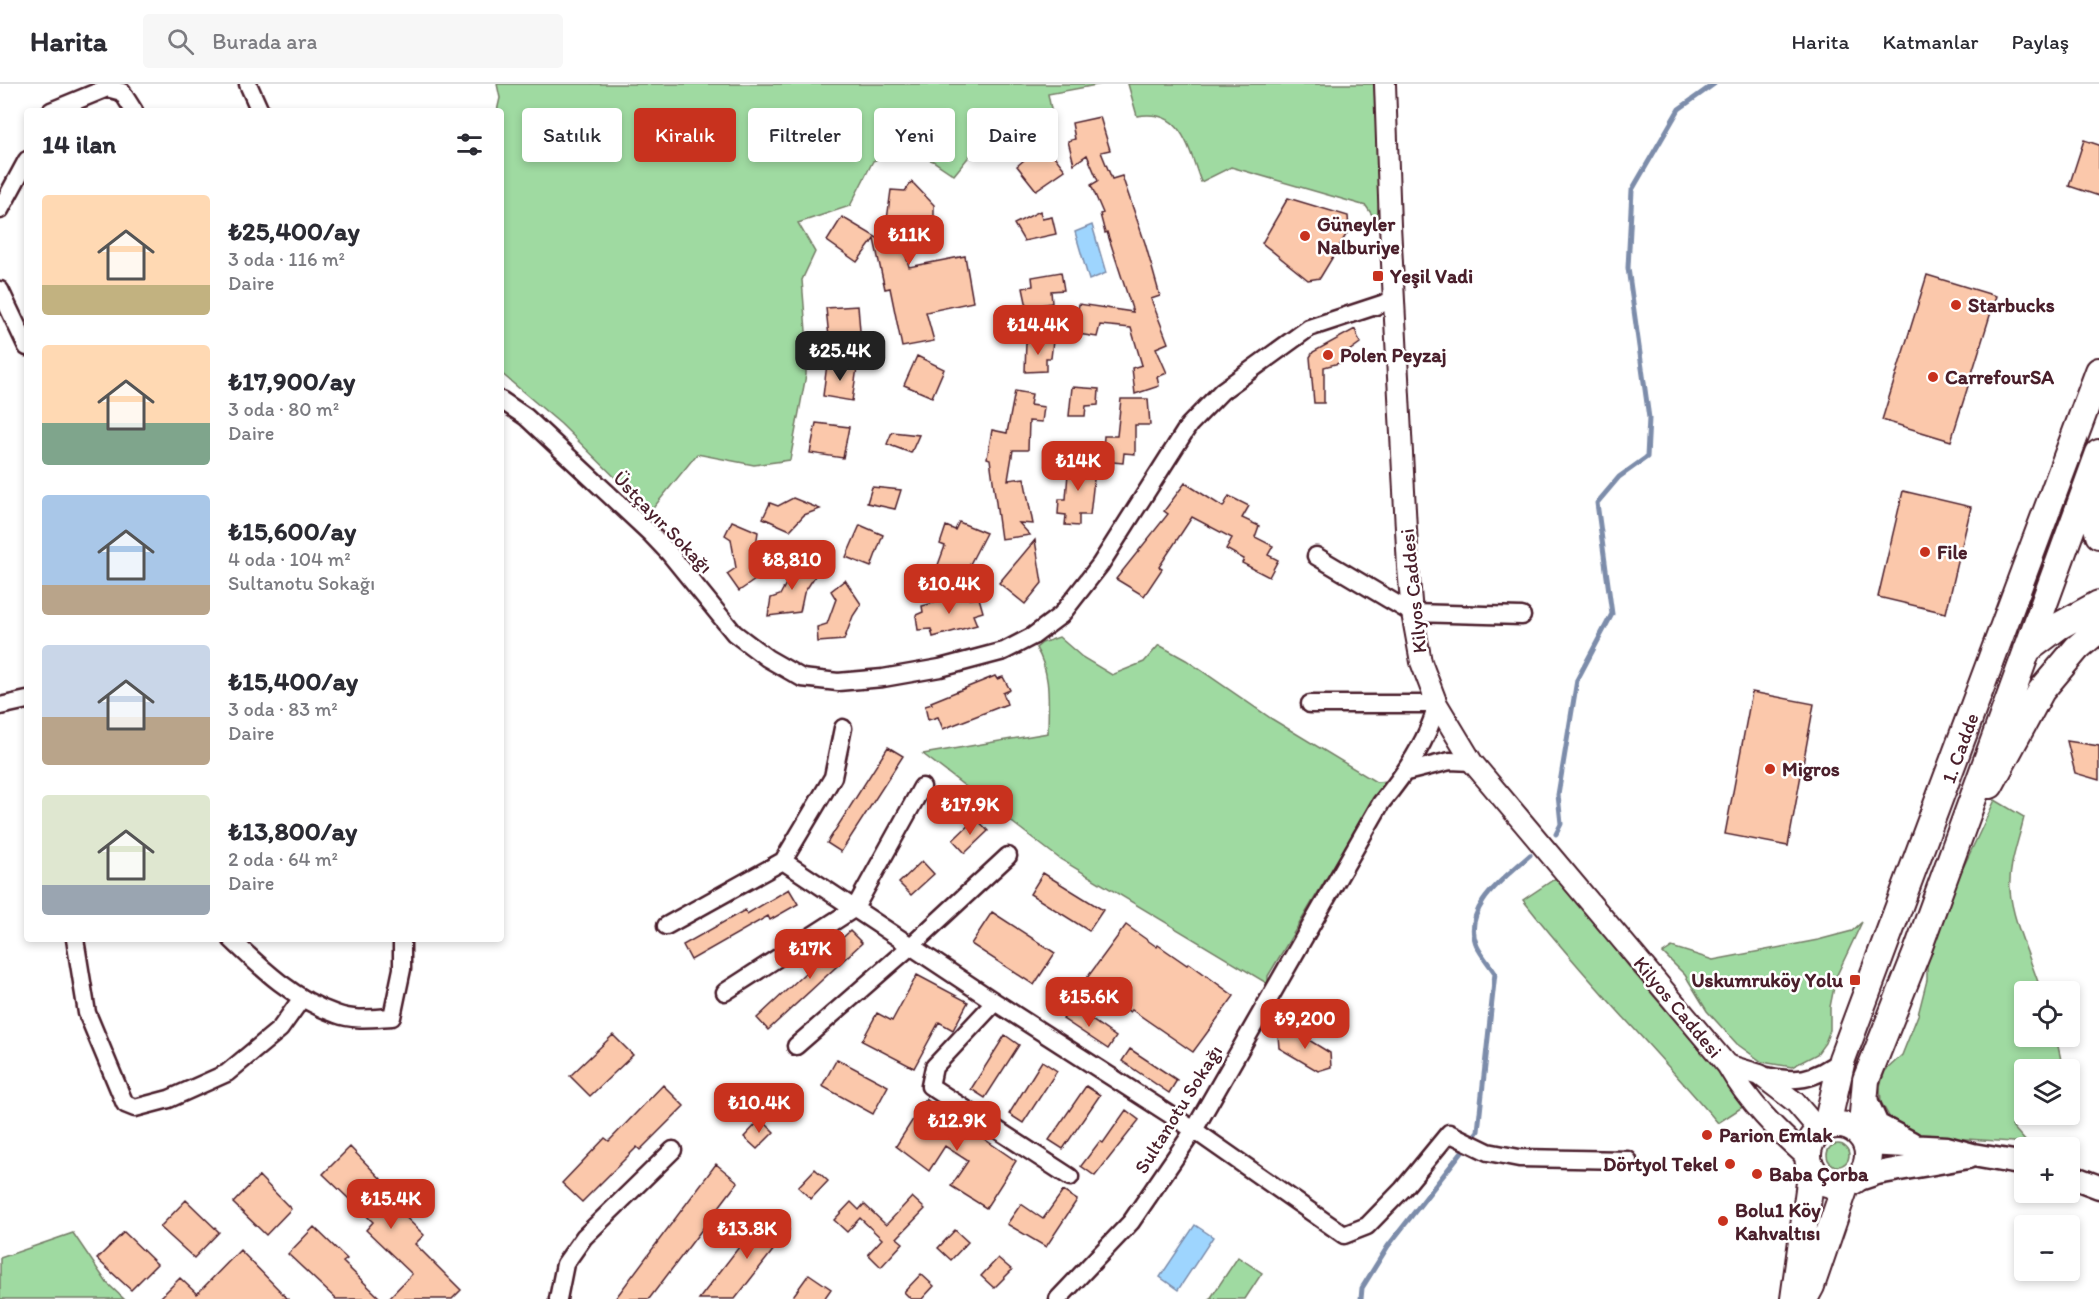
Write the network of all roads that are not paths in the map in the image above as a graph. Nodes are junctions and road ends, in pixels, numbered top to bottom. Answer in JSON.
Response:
{"nodes":[{"id":1,"x":248,"y":84,"type":"edge"},
{"id":2,"x":1385,"y":84,"type":"edge"},
{"id":3,"x":58,"y":108,"type":"edge"},
{"id":4,"x":132,"y":108,"type":"edge"},
{"id":5,"x":259,"y":108,"type":"edge"},
{"id":6,"x":24,"y":166,"type":"edge"},
{"id":7,"x":0,"y":210,"type":"edge"},
{"id":8,"x":0,"y":290,"type":"edge"},
{"id":9,"x":1394,"y":300,"type":"junction"},
{"id":10,"x":24,"y":341,"type":"edge"},
{"id":11,"x":2099,"y":371,"type":"edge"},
{"id":12,"x":504,"y":402,"type":"edge"},
{"id":13,"x":2095,"y":464,"type":"edge"},
{"id":14,"x":2099,"y":535,"type":"edge"},
{"id":15,"x":1316,"y":556,"type":"dead end"},
{"id":16,"x":2099,"y":604,"type":"edge"},
{"id":17,"x":1412,"y":613,"type":"junction"},
{"id":18,"x":1522,"y":616,"type":"dead end"},
{"id":19,"x":2099,"y":629,"type":"edge"},
{"id":20,"x":2027,"y":650,"type":"junction"},
{"id":21,"x":1983,"y":687,"type":"junction"},
{"id":22,"x":24,"y":701,"type":"edge"},
{"id":23,"x":1310,"y":704,"type":"dead end"},
{"id":24,"x":1437,"y":704,"type":"junction"},
{"id":25,"x":0,"y":706,"type":"edge"},
{"id":26,"x":843,"y":728,"type":"dead end"},
{"id":27,"x":1472,"y":762,"type":"junction"},
{"id":28,"x":1406,"y":772,"type":"junction"},
{"id":29,"x":922,"y":787,"type":"dead end"},
{"id":30,"x":1959,"y":833,"type":"junction"},
{"id":31,"x":1008,"y":856,"type":"dead end"},
{"id":32,"x":783,"y":861,"type":"junction"},
{"id":33,"x":855,"y":908,"type":"junction"},
{"id":34,"x":666,"y":926,"type":"dead end"},
{"id":35,"x":75,"y":942,"type":"edge"},
{"id":36,"x":234,"y":942,"type":"edge"},
{"id":37,"x":402,"y":942,"type":"edge"},
{"id":38,"x":912,"y":945,"type":"junction"},
{"id":39,"x":725,"y":992,"type":"dead end"},
{"id":40,"x":302,"y":998,"type":"junction"},
{"id":41,"x":995,"y":1002,"type":"junction"},
{"id":42,"x":796,"y":1046,"type":"dead end"},
{"id":43,"x":1842,"y":1059,"type":"junction"},
{"id":44,"x":1727,"y":1065,"type":"junction"},
{"id":45,"x":1760,"y":1075,"type":"junction"},
{"id":46,"x":1865,"y":1098,"type":"junction"},
{"id":47,"x":1823,"y":1128,"type":"junction"},
{"id":48,"x":1194,"y":1130,"type":"junction"},
{"id":49,"x":1863,"y":1140,"type":"junction"},
{"id":50,"x":1918,"y":1147,"type":"junction"},
{"id":51,"x":673,"y":1150,"type":"dead end"},
{"id":52,"x":1973,"y":1155,"type":"junction"},
{"id":53,"x":1628,"y":1160,"type":"dead end"},
{"id":54,"x":2014,"y":1162,"type":"edge"},
{"id":55,"x":1810,"y":1164,"type":"junction"},
{"id":56,"x":1070,"y":1177,"type":"dead end"},
{"id":57,"x":2080,"y":1180,"type":"edge"},
{"id":58,"x":1851,"y":1182,"type":"junction"},
{"id":59,"x":2099,"y":1187,"type":"edge"},
{"id":60,"x":558,"y":1299,"type":"edge"},
{"id":61,"x":1058,"y":1299,"type":"edge"},
{"id":62,"x":1794,"y":1299,"type":"edge"},
{"id":63,"x":1804,"y":1299,"type":"edge"}],
"edges":[{"from":1,"to":5,"type":"street"},
{"from":2,"to":9,"type":"street","name":"Kilyos Caddesi"},
{"from":3,"to":4,"type":"street"},
{"from":6,"to":7,"type":"street"},
{"from":8,"to":10,"type":"street"},
{"from":9,"to":12,"type":"street","name":"Üstçayır Sokağı"},
{"from":9,"to":17,"type":"street","name":"Kilyos Caddesi"},
{"from":11,"to":21,"type":"main road","name":"1. Cadde"},
{"from":13,"to":14,"type":"main road"},
{"from":13,"to":20,"type":"main road","name":"1. Cadde"},
{"from":15,"to":17,"type":"street"},
{"from":16,"to":20,"type":"main road"},
{"from":17,"to":18,"type":"street"},
{"from":17,"to":24,"type":"street","name":"Kilyos Caddesi"},
{"from":19,"to":30,"type":"main road"},
{"from":20,"to":21,"type":"main road"},
{"from":20,"to":30,"type":"main road","name":"1. Cadde"},
{"from":21,"to":43,"type":"main road","name":"1. Cadde"},
{"from":22,"to":25,"type":"street"},
{"from":23,"to":24,"type":"street"},
{"from":24,"to":27,"type":"street","name":"Kilyos Caddesi"},
{"from":24,"to":28,"type":"street","name":"Sultanotu Sokağı"},
{"from":26,"to":32,"type":"street"},
{"from":27,"to":28,"type":"street"},
{"from":27,"to":44,"type":"street","name":"Kilyos Caddesi"},
{"from":28,"to":48,"type":"street","name":"Sultanotu Sokağı"},
{"from":29,"to":33,"type":"street"},
{"from":30,"to":46,"type":"main road","name":"1. Cadde"},
{"from":31,"to":38,"type":"street"},
{"from":32,"to":33,"type":"street"},
{"from":32,"to":34,"type":"street"},
{"from":33,"to":38,"type":"street"},
{"from":33,"to":39,"type":"street"},
{"from":35,"to":40,"type":"street"},
{"from":36,"to":40,"type":"street"},
{"from":37,"to":40,"type":"street"},
{"from":38,"to":41,"type":"street"},
{"from":38,"to":42,"type":"street"},
{"from":41,"to":48,"type":"street"},
{"from":41,"to":56,"type":"street"},
{"from":43,"to":45,"type":"street"},
{"from":43,"to":47,"type":"main road","name":"1. Cadde"},
{"from":44,"to":45,"type":"street"},
{"from":44,"to":55,"type":"street","name":"Kilyos Caddesi"},
{"from":45,"to":47,"type":"street"},
{"from":46,"to":49,"type":"main road","name":"1. Cadde"},
{"from":46,"to":50,"type":"main road"},
{"from":47,"to":49,"type":"main road"},
{"from":47,"to":55,"type":"main road"},
{"from":48,"to":53,"type":"street"},
{"from":48,"to":61,"type":"street","name":"Sultanotu Sokağı"},
{"from":49,"to":50,"type":"main road"},
{"from":49,"to":58,"type":"main road"},
{"from":50,"to":52,"type":"main road"},
{"from":51,"to":60,"type":"street"},
{"from":52,"to":54,"type":"main road"},
{"from":52,"to":58,"type":"main road"},
{"from":55,"to":58,"type":"main road"},
{"from":55,"to":62,"type":"main road"},
{"from":57,"to":59,"type":"main road"},
{"from":58,"to":63,"type":"main road"}]}
